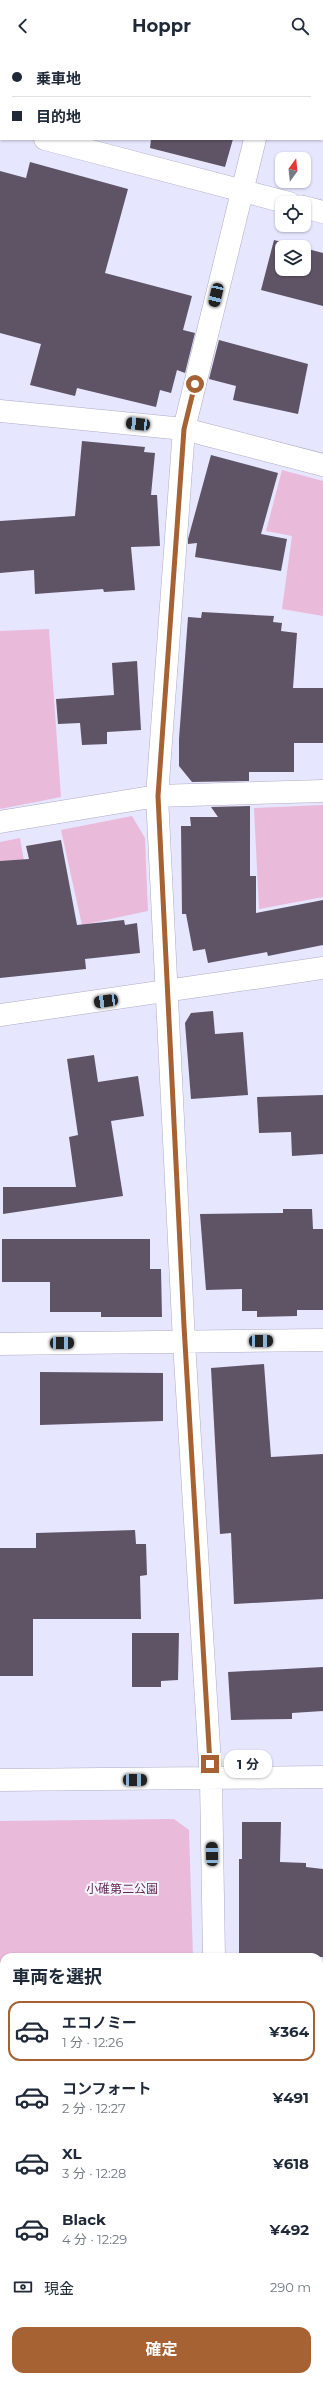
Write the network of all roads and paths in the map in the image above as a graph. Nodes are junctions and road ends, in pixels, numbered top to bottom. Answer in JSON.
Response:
{"nodes":[{"id":1,"x":49,"y":140,"type":"edge"},
{"id":2,"x":255,"y":140,"type":"edge"},
{"id":3,"x":242,"y":191,"type":"junction"},
{"id":4,"x":275,"y":199,"type":"edge"},
{"id":5,"x":311,"y":209,"type":"edge"},
{"id":6,"x":323,"y":212,"type":"edge"},
{"id":7,"x":0,"y":411,"type":"edge"},
{"id":8,"x":184,"y":429,"type":"junction"},
{"id":9,"x":323,"y":465,"type":"edge"},
{"id":10,"x":323,"y":791,"type":"edge"},
{"id":11,"x":158,"y":796,"type":"junction"},
{"id":12,"x":0,"y":822,"type":"edge"},
{"id":13,"x":323,"y":968,"type":"edge"},
{"id":14,"x":166,"y":992,"type":"junction"},
{"id":15,"x":0,"y":1015,"type":"edge"},
{"id":16,"x":323,"y":1340,"type":"edge"},
{"id":17,"x":184,"y":1342,"type":"junction"},
{"id":18,"x":0,"y":1344,"type":"edge"},
{"id":19,"x":323,"y":1777,"type":"edge"},
{"id":20,"x":0,"y":1780,"type":"edge"},
{"id":21,"x":211,"y":1780,"type":"junction"},
{"id":22,"x":214,"y":1953,"type":"edge"}],
"edges":[{"from":1,"to":3,"type":"street"},
{"from":2,"to":3,"type":"street"},
{"from":3,"to":4,"type":"street"},
{"from":3,"to":8,"type":"street"},
{"from":5,"to":6,"type":"street"},
{"from":7,"to":8,"type":"street"},
{"from":8,"to":9,"type":"street"},
{"from":8,"to":11,"type":"street"},
{"from":10,"to":11,"type":"street"},
{"from":11,"to":12,"type":"street"},
{"from":11,"to":14,"type":"street"},
{"from":13,"to":14,"type":"street"},
{"from":14,"to":15,"type":"street"},
{"from":14,"to":17,"type":"street"},
{"from":16,"to":17,"type":"street"},
{"from":17,"to":18,"type":"street"},
{"from":17,"to":21,"type":"street"},
{"from":19,"to":21,"type":"street"},
{"from":20,"to":21,"type":"street"},
{"from":21,"to":22,"type":"street"}]}
